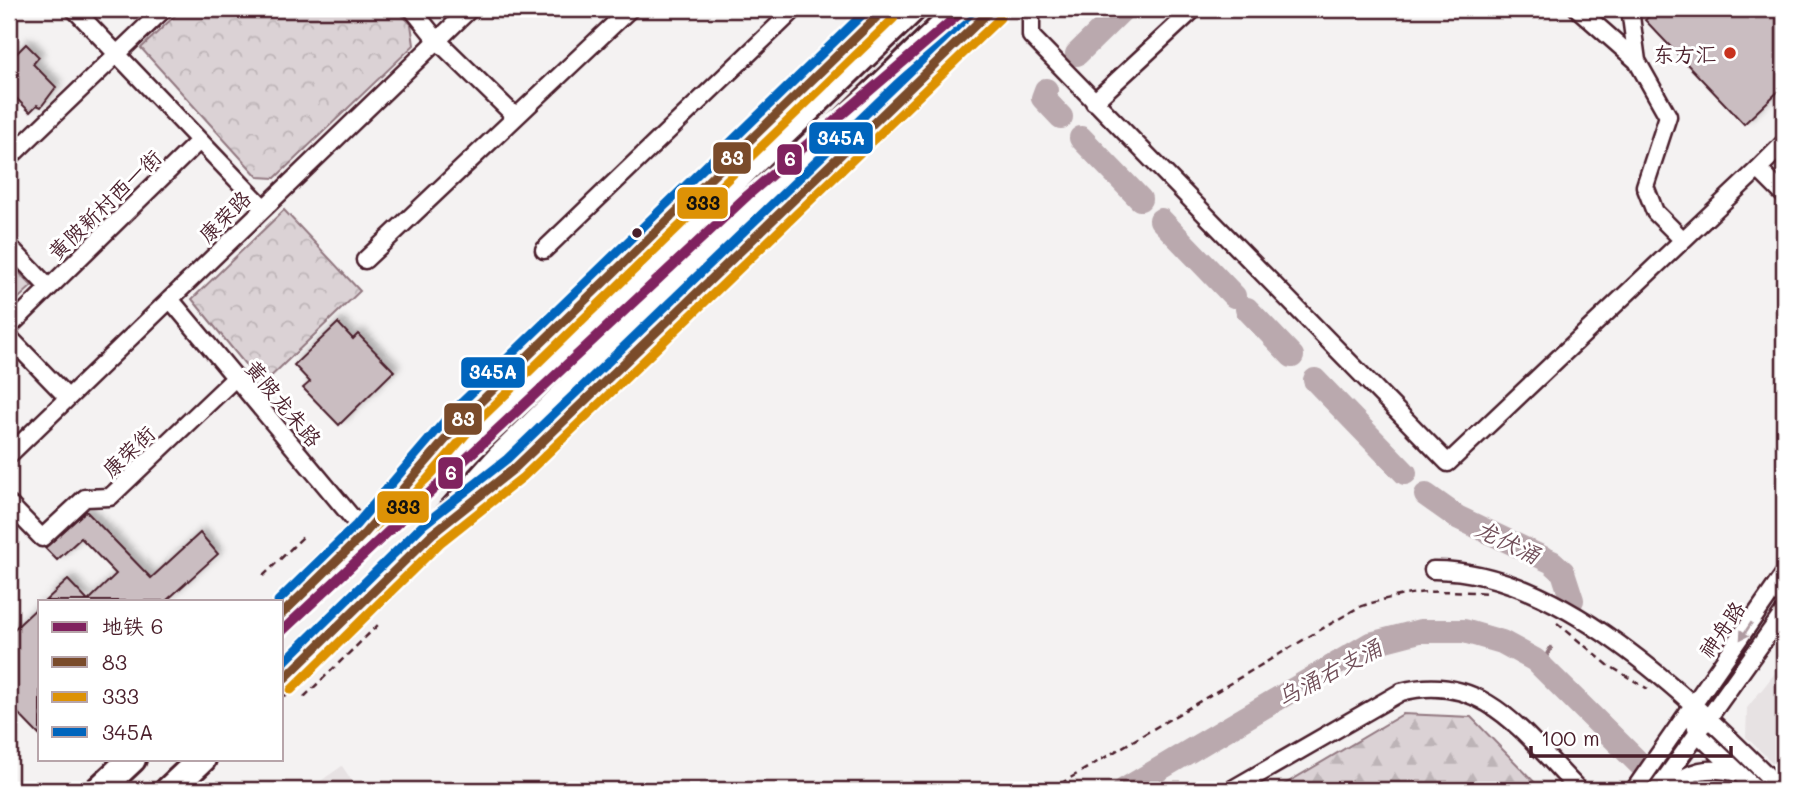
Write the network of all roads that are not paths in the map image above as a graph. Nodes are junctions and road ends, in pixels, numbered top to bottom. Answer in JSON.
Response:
{"nodes":[{"id":1,"x":74,"y":9,"type":"edge"},
{"id":2,"x":164,"y":9,"type":"edge"},
{"id":3,"x":412,"y":9,"type":"edge"},
{"id":4,"x":470,"y":9,"type":"edge"},
{"id":5,"x":630,"y":9,"type":"edge"},
{"id":6,"x":796,"y":9,"type":"edge"},
{"id":7,"x":886,"y":9,"type":"edge"},
{"id":8,"x":912,"y":9,"type":"edge"},
{"id":9,"x":961,"y":9,"type":"edge"},
{"id":10,"x":992,"y":9,"type":"edge"},
{"id":11,"x":1031,"y":9,"type":"edge"},
{"id":12,"x":1194,"y":9,"type":"edge"},
{"id":13,"x":1578,"y":9,"type":"edge"},
{"id":14,"x":1630,"y":9,"type":"edge"},
{"id":15,"x":437,"y":40,"type":"junction"},
{"id":16,"x":117,"y":54,"type":"junction"},
{"id":17,"x":1637,"y":61,"type":"junction"},
{"id":18,"x":1094,"y":102,"type":"junction"},
{"id":19,"x":516,"y":117,"type":"junction"},
{"id":20,"x":199,"y":141,"type":"junction"},
{"id":21,"x":1784,"y":143,"type":"edge"},
{"id":22,"x":9,"y":158,"type":"edge"},
{"id":23,"x":1758,"y":169,"type":"junction"},
{"id":24,"x":1784,"y":195,"type":"edge"},
{"id":25,"x":262,"y":207,"type":"junction"},
{"id":26,"x":1683,"y":240,"type":"junction"},
{"id":27,"x":9,"y":246,"type":"edge"},
{"id":28,"x":544,"y":250,"type":"dead end"},
{"id":29,"x":365,"y":260,"type":"dead end"},
{"id":30,"x":49,"y":288,"type":"junction"},
{"id":31,"x":170,"y":299,"type":"junction"},
{"id":32,"x":9,"y":327,"type":"edge"},
{"id":33,"x":9,"y":337,"type":"edge"},
{"id":34,"x":235,"y":378,"type":"junction"},
{"id":35,"x":68,"y":398,"type":"junction"},
{"id":36,"x":9,"y":455,"type":"edge"},
{"id":37,"x":9,"y":504,"type":"edge"},
{"id":38,"x":365,"y":533,"type":"junction"},
{"id":39,"x":432,"y":534,"type":"junction"},
{"id":40,"x":1433,"y":570,"type":"dead end"},
{"id":41,"x":1784,"y":575,"type":"edge"},
{"id":42,"x":284,"y":612,"type":"edge"},
{"id":43,"x":1784,"y":612,"type":"edge"},
{"id":44,"x":284,"y":679,"type":"edge"},
{"id":45,"x":1692,"y":707,"type":"junction"},
{"id":46,"x":1710,"y":717,"type":"junction"},
{"id":47,"x":1693,"y":740,"type":"junction"},
{"id":48,"x":131,"y":760,"type":"edge"},
{"id":49,"x":201,"y":760,"type":"edge"},
{"id":50,"x":1738,"y":773,"type":"junction"},
{"id":51,"x":99,"y":790,"type":"edge"},
{"id":52,"x":170,"y":790,"type":"edge"},
{"id":53,"x":1231,"y":790,"type":"edge"},
{"id":54,"x":1579,"y":790,"type":"edge"},
{"id":55,"x":1634,"y":790,"type":"edge"},
{"id":56,"x":1657,"y":790,"type":"edge"},
{"id":57,"x":1667,"y":790,"type":"edge"},
{"id":58,"x":1757,"y":790,"type":"edge"},
{"id":59,"x":1782,"y":790,"type":"edge"}],
"edges":[{"from":1,"to":16,"type":"street"},
{"from":2,"to":16,"type":"street"},
{"from":3,"to":15,"type":"street"},
{"from":4,"to":15,"type":"street","name":"康荣路"},
{"from":5,"to":19,"type":"street"},
{"from":6,"to":28,"type":"street"},
{"from":7,"to":38,"type":"street"},
{"from":8,"to":38,"type":"highway"},
{"from":9,"to":39,"type":"highway"},
{"from":10,"to":39,"type":"street"},
{"from":11,"to":18,"type":"street"},
{"from":12,"to":18,"type":"street"},
{"from":13,"to":17,"type":"street"},
{"from":14,"to":17,"type":"street"},
{"from":15,"to":19,"type":"street"},
{"from":15,"to":25,"type":"street","name":"康荣路"},
{"from":16,"to":20,"type":"street"},
{"from":16,"to":22,"type":"street"},
{"from":17,"to":26,"type":"street"},
{"from":18,"to":26,"type":"street"},
{"from":19,"to":29,"type":"street"},
{"from":20,"to":25,"type":"street"},
{"from":20,"to":30,"type":"street","name":"黄陂新村西一街"},
{"from":21,"to":23,"type":"street"},
{"from":23,"to":24,"type":"street"},
{"from":23,"to":26,"type":"street"},
{"from":25,"to":31,"type":"street","name":"康荣路"},
{"from":27,"to":30,"type":"street"},
{"from":30,"to":32,"type":"street","name":"黄陂新村西一街"},
{"from":31,"to":34,"type":"street","name":"黄陂龙朱路"},
{"from":31,"to":35,"type":"street","name":"康荣路"},
{"from":33,"to":35,"type":"street"},
{"from":34,"to":37,"type":"street","name":"康荣街"},
{"from":34,"to":38,"type":"street","name":"黄陂龙朱路"},
{"from":35,"to":36,"type":"street","name":"康荣路"},
{"from":38,"to":42,"type":"highway"},
{"from":39,"to":44,"type":"highway"},
{"from":40,"to":45,"type":"street"},
{"from":41,"to":45,"type":"street","name":"神舟路","one_way":true},
{"from":43,"to":46,"type":"street","name":"神舟路"},
{"from":45,"to":46,"type":"street"},
{"from":45,"to":47,"type":"street"},
{"from":45,"to":55,"type":"street","name":"神舟路"},
{"from":46,"to":47,"type":"street","name":"神舟路"},
{"from":46,"to":59,"type":"street"},
{"from":47,"to":50,"type":"street"},
{"from":47,"to":56,"type":"street","name":"神舟路"},
{"from":48,"to":51,"type":"highway"},
{"from":49,"to":52,"type":"highway"},
{"from":50,"to":57,"type":"street"},
{"from":50,"to":58,"type":"street"},
{"from":53,"to":54,"type":"street"}]}
